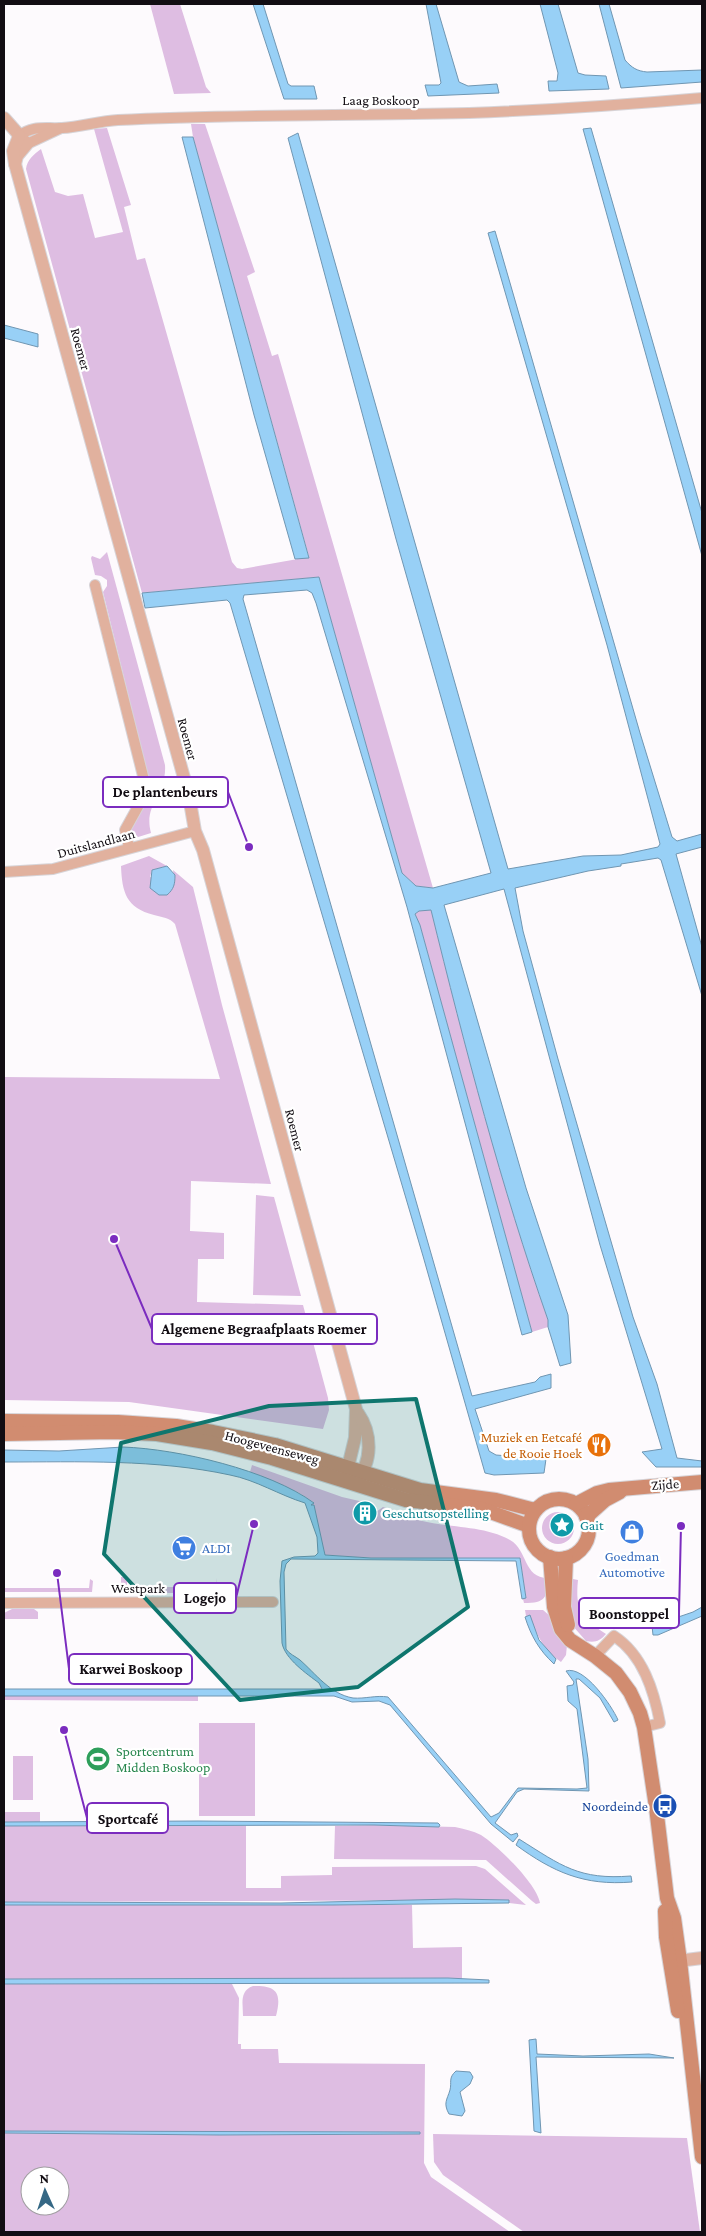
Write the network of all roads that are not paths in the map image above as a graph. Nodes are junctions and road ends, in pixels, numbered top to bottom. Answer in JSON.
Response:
{"nodes":[{"id":1,"x":702,"y":98,"type":"edge"},
{"id":2,"x":4,"y":118,"type":"edge"},
{"id":3,"x":23,"y":140,"type":"junction"},
{"id":4,"x":95,"y":584,"type":"dead end"},
{"id":5,"x":195,"y":831,"type":"junction"},
{"id":6,"x":129,"y":848,"type":"junction"},
{"id":7,"x":4,"y":872,"type":"edge"},
{"id":8,"x":356,"y":1409,"type":"junction"},
{"id":9,"x":4,"y":1421,"type":"edge"},
{"id":10,"x":4,"y":1434,"type":"edge"},
{"id":11,"x":348,"y":1467,"type":"junction"},
{"id":12,"x":363,"y":1472,"type":"junction"},
{"id":13,"x":702,"y":1482,"type":"edge"},
{"id":14,"x":352,"y":1484,"type":"junction"},
{"id":15,"x":628,"y":1488,"type":"junction"},
{"id":16,"x":576,"y":1504,"type":"junction"},
{"id":17,"x":535,"y":1510,"type":"junction"},
{"id":18,"x":586,"y":1516,"type":"junction"},
{"id":19,"x":529,"y":1526,"type":"junction"},
{"id":20,"x":550,"y":1557,"type":"junction"},
{"id":21,"x":566,"y":1558,"type":"junction"},
{"id":22,"x":273,"y":1602,"type":"dead end"},
{"id":23,"x":4,"y":1603,"type":"edge"},
{"id":24,"x":582,"y":1647,"type":"junction"},
{"id":25,"x":596,"y":1656,"type":"junction"},
{"id":26,"x":644,"y":1727,"type":"junction"},
{"id":27,"x":702,"y":1958,"type":"edge"},
{"id":28,"x":675,"y":1962,"type":"junction"},
{"id":29,"x":702,"y":2157,"type":"edge"}],
"edges":[{"from":1,"to":3,"type":"street","name":"Laag Boskoop"},
{"from":2,"to":3,"type":"street"},
{"from":3,"to":5,"type":"street","name":"Roemer"},
{"from":4,"to":6,"type":"street"},
{"from":5,"to":6,"type":"street","name":"Duitslandlaan"},
{"from":5,"to":8,"type":"street","name":"Roemer"},
{"from":6,"to":7,"type":"street","name":"Duitslandlaan"},
{"from":8,"to":11,"type":"street","name":"Roemer"},
{"from":8,"to":12,"type":"street","name":"Roemer"},
{"from":9,"to":11,"type":"main road","name":"Hoogeveenseweg"},
{"from":10,"to":14,"type":"main road","name":"Hoogeveenseweg"},
{"from":11,"to":12,"type":"main road","name":"Hoogeveenseweg"},
{"from":11,"to":14,"type":"street","name":"Roemer"},
{"from":12,"to":14,"type":"street"},
{"from":12,"to":17,"type":"main road","name":"Hoogeveenseweg"},
{"from":13,"to":15,"type":"main road","name":"Zijde"},
{"from":14,"to":19,"type":"main road","name":"Hoogeveenseweg"},
{"from":15,"to":16,"type":"main road","name":"Zijde"},
{"from":15,"to":18,"type":"main road","name":"Zijde"},
{"from":16,"to":17,"type":"main road"},
{"from":16,"to":18,"type":"main road"},
{"from":17,"to":19,"type":"main road"},
{"from":18,"to":21,"type":"main road"},
{"from":19,"to":20,"type":"main road"},
{"from":20,"to":21,"type":"main road"},
{"from":20,"to":24,"type":"main road"},
{"from":21,"to":24,"type":"main road"},
{"from":22,"to":23,"type":"street","name":"Westpark"},
{"from":24,"to":25,"type":"main road"},
{"from":25,"to":26,"type":"main road"},
{"from":25,"to":26,"type":"street"},
{"from":26,"to":28,"type":"main road"},
{"from":27,"to":28,"type":"street"},
{"from":28,"to":29,"type":"main road"}]}
